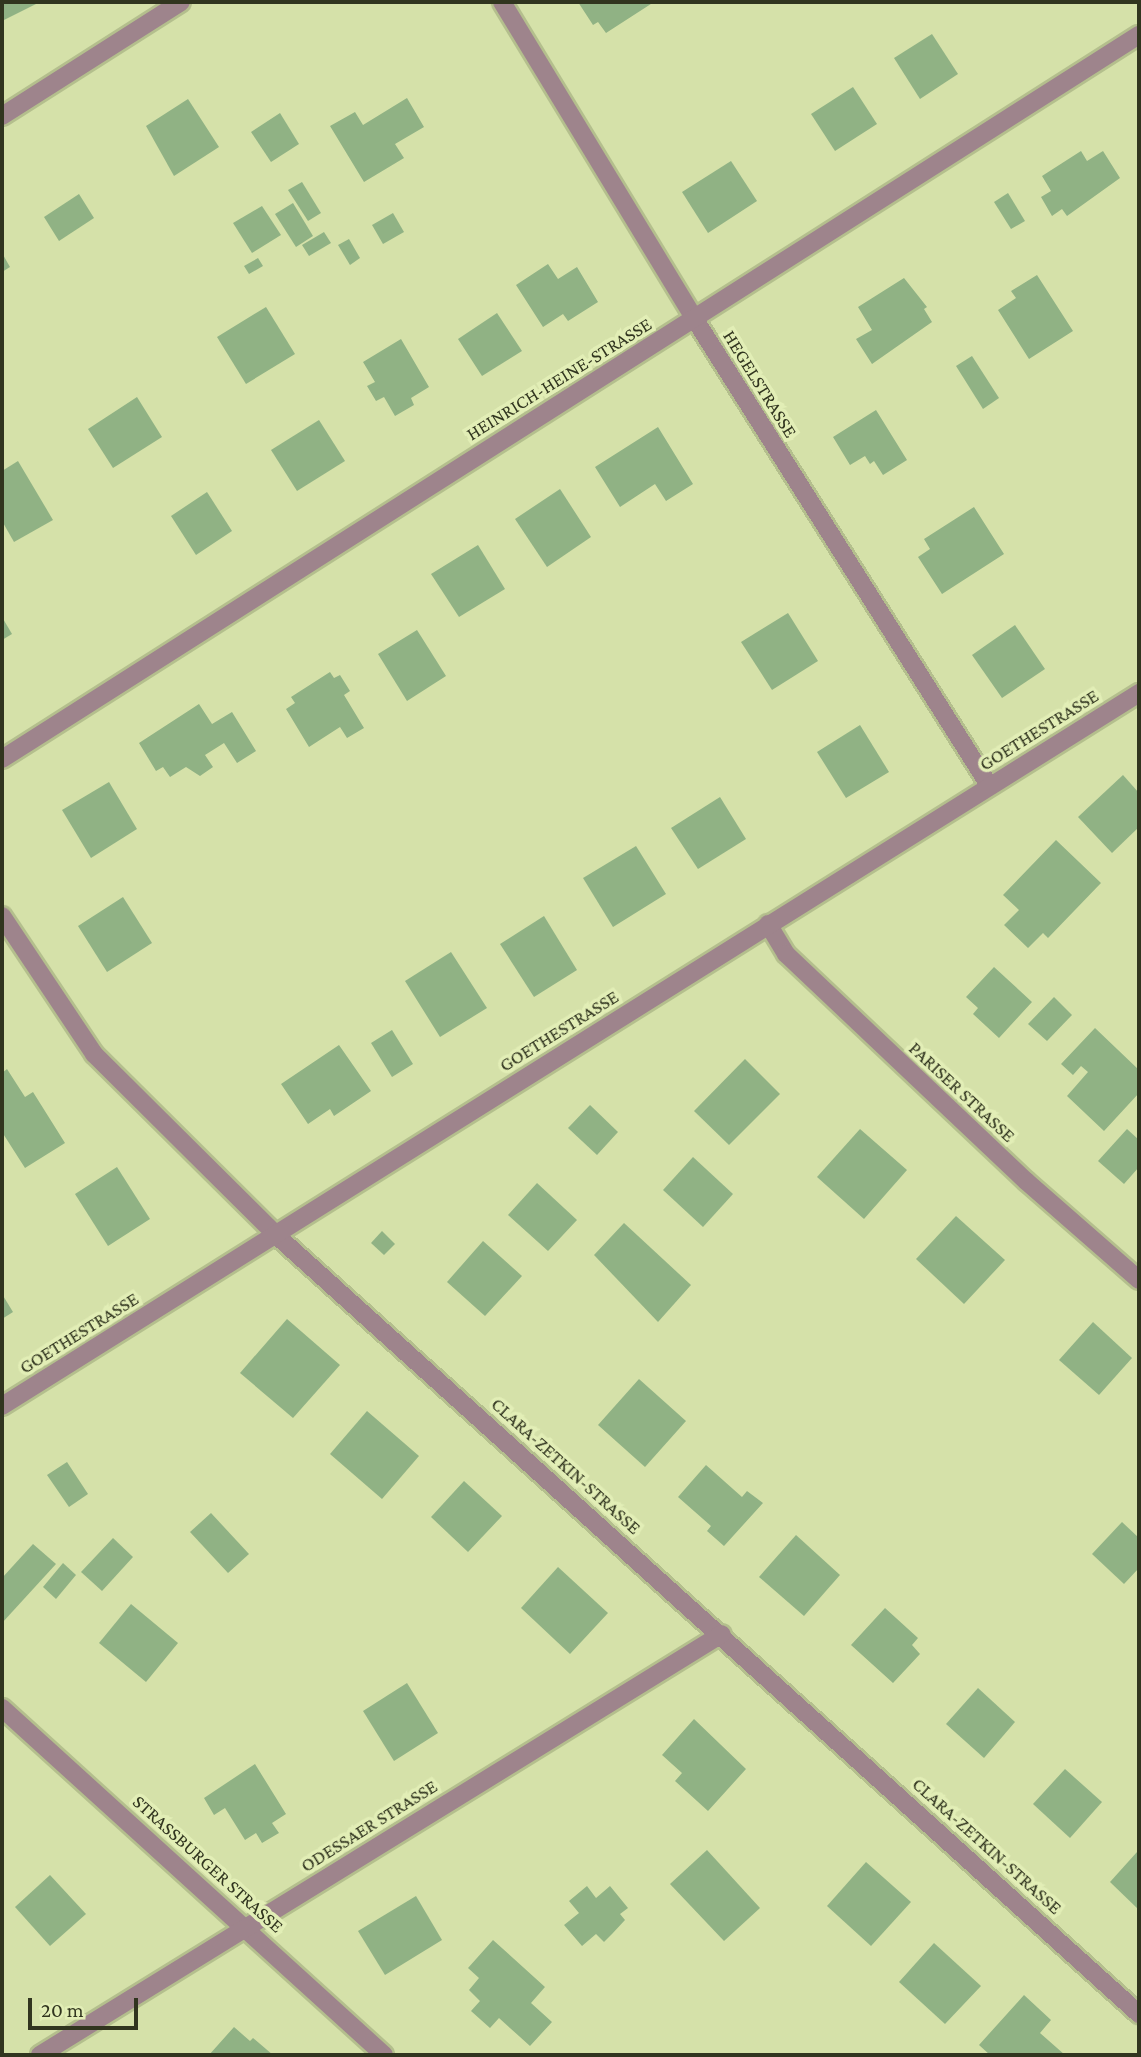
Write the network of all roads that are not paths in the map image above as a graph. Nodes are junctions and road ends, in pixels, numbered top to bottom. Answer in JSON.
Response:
{"nodes":[{"id":1,"x":181,"y":2,"type":"edge"},
{"id":2,"x":502,"y":2,"type":"edge"},
{"id":3,"x":1139,"y":35,"type":"edge"},
{"id":4,"x":2,"y":116,"type":"edge"},
{"id":5,"x":694,"y":318,"type":"junction"},
{"id":6,"x":1139,"y":693,"type":"edge"},
{"id":7,"x":2,"y":759,"type":"edge"},
{"id":8,"x":989,"y":785,"type":"junction"},
{"id":9,"x":2,"y":916,"type":"edge"},
{"id":10,"x":768,"y":924,"type":"junction"},
{"id":11,"x":276,"y":1236,"type":"junction"},
{"id":12,"x":1139,"y":1280,"type":"edge"},
{"id":13,"x":2,"y":1406,"type":"edge"},
{"id":14,"x":722,"y":1634,"type":"junction"},
{"id":15,"x":2,"y":1708,"type":"edge"},
{"id":16,"x":246,"y":1926,"type":"junction"},
{"id":17,"x":1139,"y":2014,"type":"edge"},
{"id":18,"x":40,"y":2055,"type":"edge"},
{"id":19,"x":384,"y":2055,"type":"edge"}],
"edges":[{"from":1,"to":4,"type":"street"},
{"from":2,"to":5,"type":"street","name":"HEGELSTRASSE"},
{"from":3,"to":5,"type":"street","name":"HEINRICH-HEINE-STRASSE"},
{"from":5,"to":7,"type":"street","name":"HEINRICH-HEINE-STRASSE"},
{"from":5,"to":8,"type":"street","name":"HEGELSTRASSE"},
{"from":6,"to":8,"type":"street","name":"GOETHESTRASSE"},
{"from":8,"to":10,"type":"street","name":"GOETHESTRASSE"},
{"from":9,"to":11,"type":"street","name":"CLARA-ZETKIN-STRASSE"},
{"from":10,"to":11,"type":"street","name":"GOETHESTRASSE"},
{"from":10,"to":12,"type":"street","name":"PARISER STRASSE"},
{"from":11,"to":13,"type":"street","name":"GOETHESTRASSE"},
{"from":11,"to":14,"type":"street","name":"CLARA-ZETKIN-STRASSE"},
{"from":14,"to":16,"type":"street","name":"ODESSAER STRASSE"},
{"from":14,"to":17,"type":"street","name":"CLARA-ZETKIN-STRASSE"},
{"from":15,"to":16,"type":"street","name":"STRASSBURGER STRASSE"},
{"from":16,"to":18,"type":"street","name":"ODESSAER STRASSE"},
{"from":16,"to":19,"type":"street","name":"STRASSBURGER STRASSE"}]}
